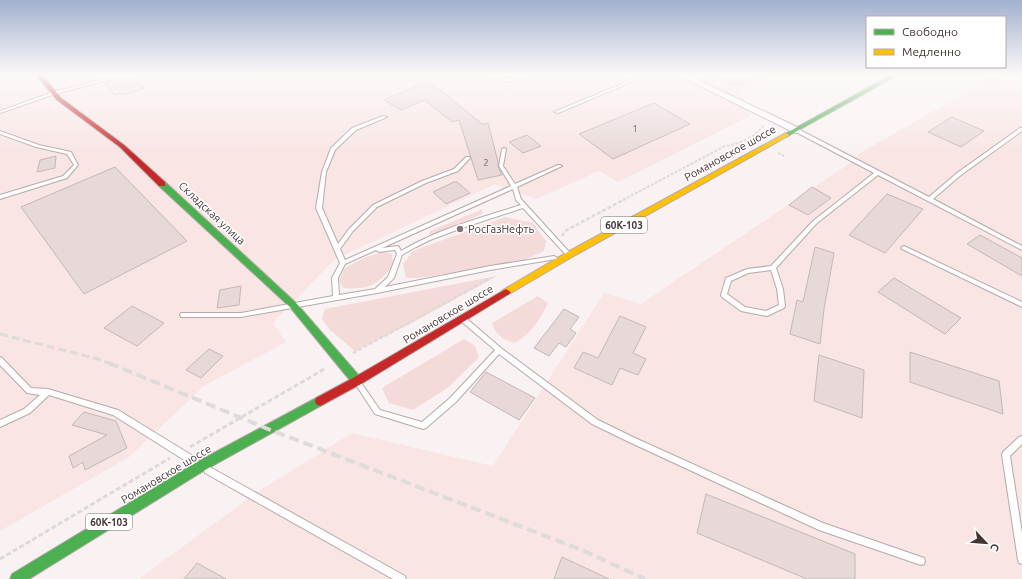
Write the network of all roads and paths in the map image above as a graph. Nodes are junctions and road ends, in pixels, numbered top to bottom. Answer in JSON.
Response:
{"nodes":[{"id":1,"x":28,"y":102,"type":"edge"},
{"id":2,"x":64,"y":102,"type":"edge"},
{"id":3,"x":580,"y":102,"type":"edge"},
{"id":4,"x":738,"y":102,"type":"edge"},
{"id":5,"x":846,"y":102,"type":"edge"},
{"id":6,"x":0,"y":112,"type":"edge"},
{"id":7,"x":556,"y":112,"type":"dead end"},
{"id":8,"x":385,"y":117,"type":"dead end"},
{"id":9,"x":763,"y":120,"type":"dead end"},
{"id":10,"x":1022,"y":129,"type":"edge"},
{"id":11,"x":796,"y":130,"type":"junction"},
{"id":12,"x":0,"y":132,"type":"edge"},
{"id":13,"x":504,"y":149,"type":"dead end"},
{"id":14,"x":468,"y":158,"type":"dead end"},
{"id":15,"x":560,"y":166,"type":"dead end"},
{"id":16,"x":877,"y":173,"type":"junction"},
{"id":17,"x":514,"y":186,"type":"junction"},
{"id":18,"x":0,"y":197,"type":"edge"},
{"id":19,"x":929,"y":200,"type":"junction"},
{"id":20,"x":524,"y":206,"type":"junction"},
{"id":21,"x":557,"y":242,"type":"junction"},
{"id":22,"x":904,"y":248,"type":"dead end"},
{"id":23,"x":1022,"y":248,"type":"edge"},
{"id":24,"x":338,"y":249,"type":"junction"},
{"id":25,"x":373,"y":250,"type":"junction"},
{"id":26,"x":400,"y":254,"type":"junction"},
{"id":27,"x":569,"y":255,"type":"junction"},
{"id":28,"x":343,"y":263,"type":"junction"},
{"id":29,"x":773,"y":268,"type":"junction"},
{"id":30,"x":497,"y":275,"type":"dead end"},
{"id":31,"x":377,"y":291,"type":"junction"},
{"id":32,"x":336,"y":298,"type":"junction"},
{"id":33,"x":294,"y":305,"type":"junction"},
{"id":34,"x":1022,"y":305,"type":"edge"},
{"id":35,"x":183,"y":315,"type":"dead end"},
{"id":36,"x":462,"y":319,"type":"junction"},
{"id":37,"x":499,"y":350,"type":"junction"},
{"id":38,"x":0,"y":360,"type":"edge"},
{"id":39,"x":340,"y":361,"type":"junction"},
{"id":40,"x":357,"y":381,"type":"junction"},
{"id":41,"x":48,"y":392,"type":"junction"},
{"id":42,"x":0,"y":424,"type":"edge"},
{"id":43,"x":1022,"y":438,"type":"edge"},
{"id":44,"x":180,"y":453,"type":"junction"},
{"id":45,"x":201,"y":466,"type":"junction"},
{"id":46,"x":0,"y":559,"type":"edge"},
{"id":47,"x":1022,"y":560,"type":"edge"},
{"id":48,"x":921,"y":561,"type":"dead end"},
{"id":49,"x":17,"y":579,"type":"edge"},
{"id":50,"x":402,"y":579,"type":"edge"}],
"edges":[{"from":1,"to":6,"type":"lane"},
{"from":2,"to":33,"type":"main road","name":"Складская улица"},
{"from":3,"to":7,"type":"lane"},
{"from":4,"to":11,"type":"street"},
{"from":5,"to":11,"type":"main road","name":"Романовское шоссе","number":"60К-103"},
{"from":8,"to":24,"type":"lane"},
{"from":9,"to":21,"type":"path"},
{"from":10,"to":19,"type":"lane"},
{"from":11,"to":16,"type":"lane"},
{"from":11,"to":27,"type":"main road","name":"Романовское шоссе","number":"60К-103"},
{"from":12,"to":18,"type":"lane"},
{"from":13,"to":17,"type":"lane"},
{"from":14,"to":24,"type":"lane"},
{"from":15,"to":17,"type":"lane"},
{"from":16,"to":19,"type":"lane"},
{"from":16,"to":29,"type":"lane"},
{"from":17,"to":20,"type":"lane"},
{"from":17,"to":25,"type":"lane"},
{"from":19,"to":23,"type":"lane"},
{"from":20,"to":21,"type":"lane"},
{"from":20,"to":26,"type":"lane"},
{"from":21,"to":27,"type":"lane"},
{"from":22,"to":34,"type":"lane"},
{"from":24,"to":28,"type":"lane"},
{"from":25,"to":26,"type":"lane"},
{"from":25,"to":28,"type":"lane"},
{"from":26,"to":31,"type":"lane"},
{"from":27,"to":31,"type":"lane"},
{"from":27,"to":36,"type":"main road","name":"Романовское шоссе","number":"60К-103"},
{"from":28,"to":32,"type":"lane"},
{"from":29,"to":29,"type":"lane"},
{"from":30,"to":39,"type":"path"},
{"from":31,"to":32,"type":"lane"},
{"from":32,"to":33,"type":"lane"},
{"from":33,"to":35,"type":"lane"},
{"from":33,"to":39,"type":"main road","name":"Складская улица"},
{"from":36,"to":37,"type":"lane"},
{"from":36,"to":40,"type":"main road","name":"Романовское шоссе","number":"60К-103"},
{"from":37,"to":40,"type":"lane"},
{"from":37,"to":48,"type":"lane"},
{"from":38,"to":41,"type":"lane"},
{"from":39,"to":40,"type":"main road","name":"Складская улица"},
{"from":39,"to":44,"type":"path"},
{"from":40,"to":45,"type":"main road","name":"Романовское шоссе","number":"60К-103"},
{"from":41,"to":42,"type":"lane"},
{"from":41,"to":44,"type":"lane"},
{"from":43,"to":47,"type":"lane"},
{"from":44,"to":45,"type":"lane"},
{"from":44,"to":46,"type":"path"},
{"from":45,"to":49,"type":"main road","name":"Романовское шоссе","number":"60К-103"},
{"from":45,"to":50,"type":"lane"}]}
